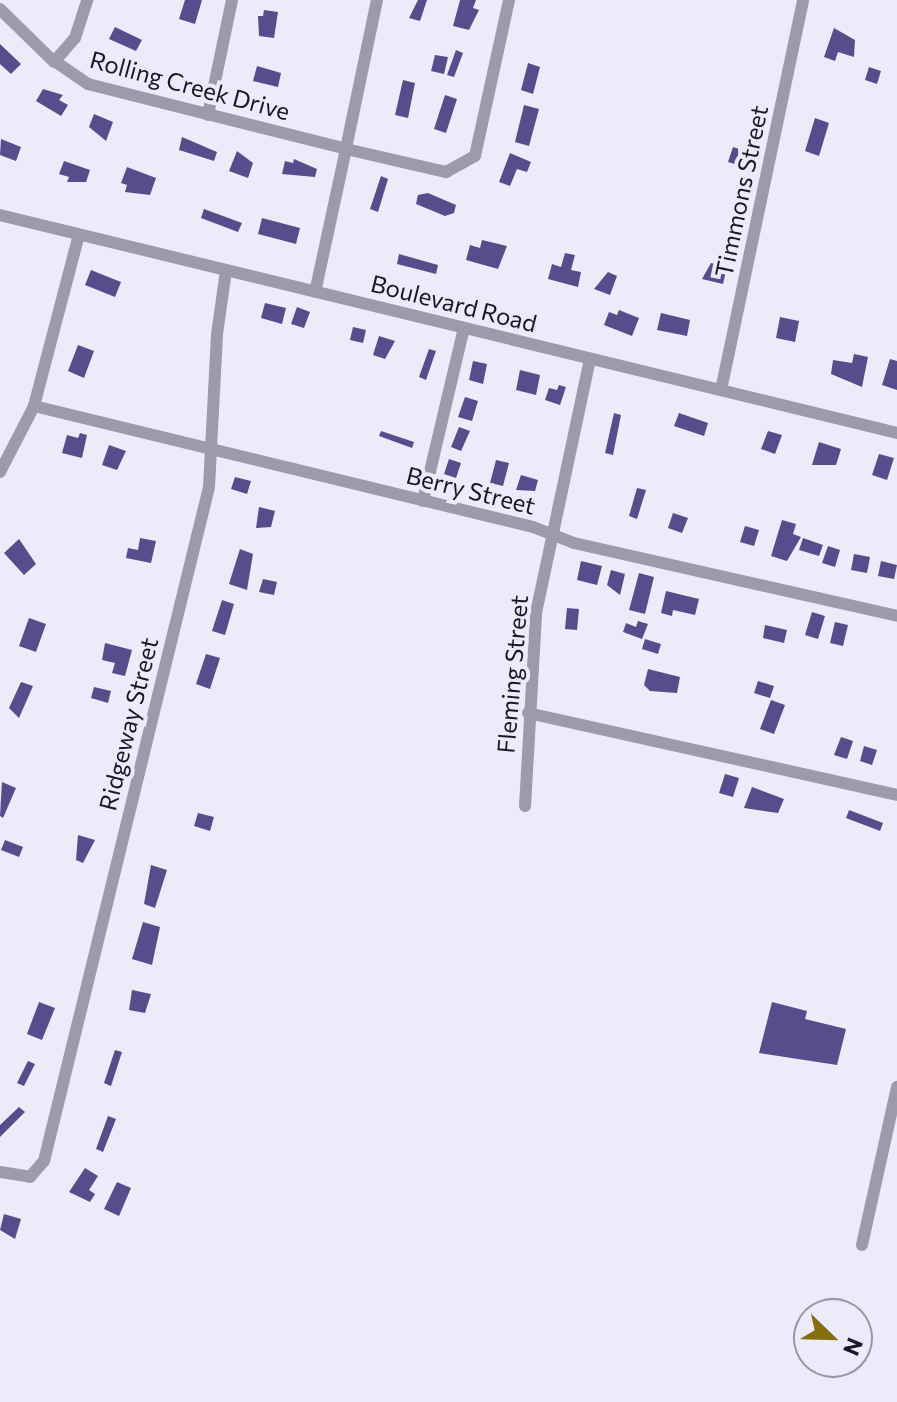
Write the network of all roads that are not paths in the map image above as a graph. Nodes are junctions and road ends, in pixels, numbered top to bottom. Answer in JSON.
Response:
{"nodes":[{"id":1,"x":87,"y":0,"type":"edge"},
{"id":2,"x":232,"y":0,"type":"edge"},
{"id":3,"x":377,"y":0,"type":"edge"},
{"id":4,"x":509,"y":0,"type":"edge"},
{"id":5,"x":803,"y":0,"type":"edge"},
{"id":6,"x":0,"y":9,"type":"edge"},
{"id":7,"x":54,"y":62,"type":"junction"},
{"id":8,"x":208,"y":115,"type":"junction"},
{"id":9,"x":346,"y":149,"type":"junction"},
{"id":10,"x":0,"y":215,"type":"edge"},
{"id":11,"x":79,"y":235,"type":"junction"},
{"id":12,"x":226,"y":271,"type":"junction"},
{"id":13,"x":315,"y":292,"type":"junction"},
{"id":14,"x":464,"y":328,"type":"junction"},
{"id":15,"x":590,"y":359,"type":"junction"},
{"id":16,"x":721,"y":390,"type":"junction"},
{"id":17,"x":34,"y":406,"type":"junction"},
{"id":18,"x":897,"y":433,"type":"edge"},
{"id":19,"x":212,"y":450,"type":"junction"},
{"id":20,"x":0,"y":472,"type":"edge"},
{"id":21,"x":423,"y":501,"type":"junction"},
{"id":22,"x":552,"y":534,"type":"junction"},
{"id":23,"x":897,"y":616,"type":"edge"},
{"id":24,"x":528,"y":713,"type":"junction"},
{"id":25,"x":897,"y":795,"type":"edge"},
{"id":26,"x":525,"y":806,"type":"dead end"},
{"id":27,"x":897,"y":1087,"type":"edge"},
{"id":28,"x":0,"y":1172,"type":"edge"},
{"id":29,"x":862,"y":1245,"type":"dead end"}],
"edges":[{"from":1,"to":7,"type":"street"},
{"from":2,"to":8,"type":"street"},
{"from":3,"to":9,"type":"street"},
{"from":4,"to":9,"type":"street","name":"Rolling Creek Drive"},
{"from":5,"to":16,"type":"street","name":"Timmons Street"},
{"from":6,"to":7,"type":"street","name":"Rolling Creek Drive"},
{"from":7,"to":8,"type":"street","name":"Rolling Creek Drive"},
{"from":8,"to":9,"type":"street","name":"Rolling Creek Drive"},
{"from":9,"to":13,"type":"street"},
{"from":10,"to":11,"type":"street","name":"Boulevard Road"},
{"from":11,"to":12,"type":"street","name":"Boulevard Road"},
{"from":11,"to":17,"type":"street"},
{"from":12,"to":13,"type":"street","name":"Boulevard Road"},
{"from":12,"to":19,"type":"street","name":"Ridgeway Street"},
{"from":13,"to":14,"type":"street","name":"Boulevard Road"},
{"from":14,"to":15,"type":"street","name":"Boulevard Road"},
{"from":14,"to":21,"type":"street"},
{"from":15,"to":16,"type":"street","name":"Boulevard Road"},
{"from":15,"to":22,"type":"street","name":"Fleming Street"},
{"from":16,"to":18,"type":"street","name":"Boulevard Road"},
{"from":17,"to":19,"type":"street","name":"Berry Street"},
{"from":17,"to":20,"type":"street"},
{"from":19,"to":21,"type":"street","name":"Berry Street"},
{"from":19,"to":28,"type":"street","name":"Ridgeway Street"},
{"from":21,"to":22,"type":"street","name":"Berry Street"},
{"from":22,"to":23,"type":"street","name":"Berry Street"},
{"from":22,"to":24,"type":"street","name":"Fleming Street"},
{"from":24,"to":25,"type":"street"},
{"from":24,"to":26,"type":"street","name":"Fleming Street"},
{"from":27,"to":29,"type":"street"}]}
